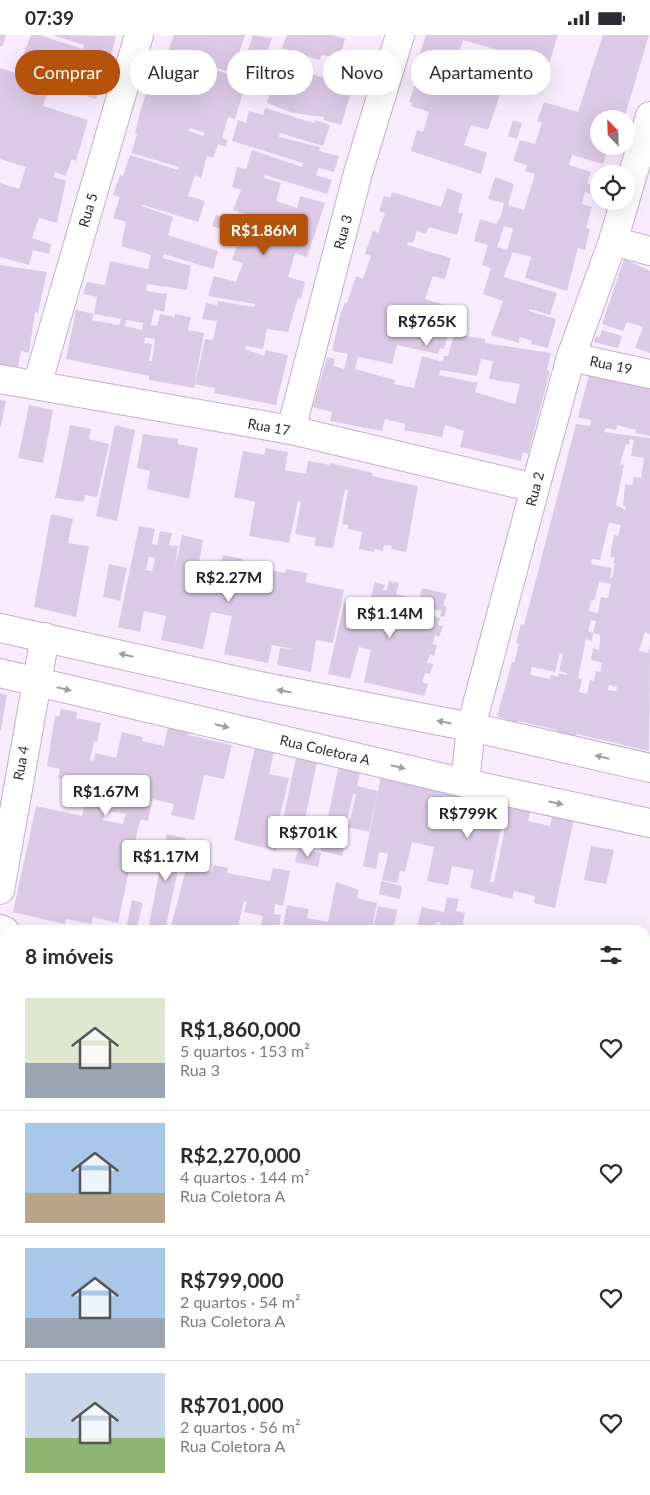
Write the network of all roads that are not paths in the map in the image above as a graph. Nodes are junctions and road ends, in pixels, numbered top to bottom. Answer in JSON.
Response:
{"nodes":[{"id":1,"x":139,"y":35,"type":"edge"},
{"id":2,"x":400,"y":35,"type":"edge"},
{"id":3,"x":650,"y":116,"type":"edge"},
{"id":4,"x":635,"y":167,"type":"edge"},
{"id":5,"x":622,"y":210,"type":"edge"},
{"id":6,"x":613,"y":241,"type":"junction"},
{"id":7,"x":650,"y":251,"type":"edge"},
{"id":8,"x":571,"y":357,"type":"junction"},
{"id":9,"x":650,"y":374,"type":"edge"},
{"id":10,"x":0,"y":379,"type":"edge"},
{"id":11,"x":37,"y":385,"type":"junction"},
{"id":12,"x":291,"y":430,"type":"junction"},
{"id":13,"x":535,"y":488,"type":"junction"},
{"id":14,"x":0,"y":628,"type":"edge"},
{"id":15,"x":45,"y":637,"type":"junction"},
{"id":16,"x":0,"y":673,"type":"edge"},
{"id":17,"x":35,"y":682,"type":"junction"},
{"id":18,"x":471,"y":727,"type":"junction"},
{"id":19,"x":650,"y":768,"type":"edge"},
{"id":20,"x":465,"y":783,"type":"junction"},
{"id":21,"x":650,"y":823,"type":"edge"},
{"id":22,"x":0,"y":890,"type":"edge"}],
"edges":[{"from":1,"to":11,"type":"street","name":"Rua 5"},
{"from":2,"to":12,"type":"street","name":"Rua 3"},
{"from":3,"to":4,"type":"street"},
{"from":5,"to":6,"type":"street","name":"Rua 2"},
{"from":6,"to":7,"type":"street"},
{"from":6,"to":8,"type":"street","name":"Rua 2"},
{"from":8,"to":9,"type":"street","name":"Rua 19"},
{"from":8,"to":13,"type":"street","name":"Rua 2"},
{"from":10,"to":11,"type":"street","name":"Rua 17"},
{"from":11,"to":12,"type":"street","name":"Rua 17"},
{"from":12,"to":13,"type":"street","name":"Rua 17"},
{"from":13,"to":18,"type":"street","name":"Rua 2"},
{"from":14,"to":15,"type":"street"},
{"from":15,"to":17,"type":"street","name":"Rua 4"},
{"from":18,"to":15,"type":"street","one_way":true},
{"from":16,"to":17,"type":"street","name":"Rua Coletora A"},
{"from":17,"to":20,"type":"street","name":"Rua Coletora A","one_way":true},
{"from":17,"to":22,"type":"street","name":"Rua 4"},
{"from":19,"to":18,"type":"street","one_way":true},
{"from":18,"to":20,"type":"street","name":"Rua 2"},
{"from":20,"to":21,"type":"street","name":"Rua Coletora A","one_way":true}]}
